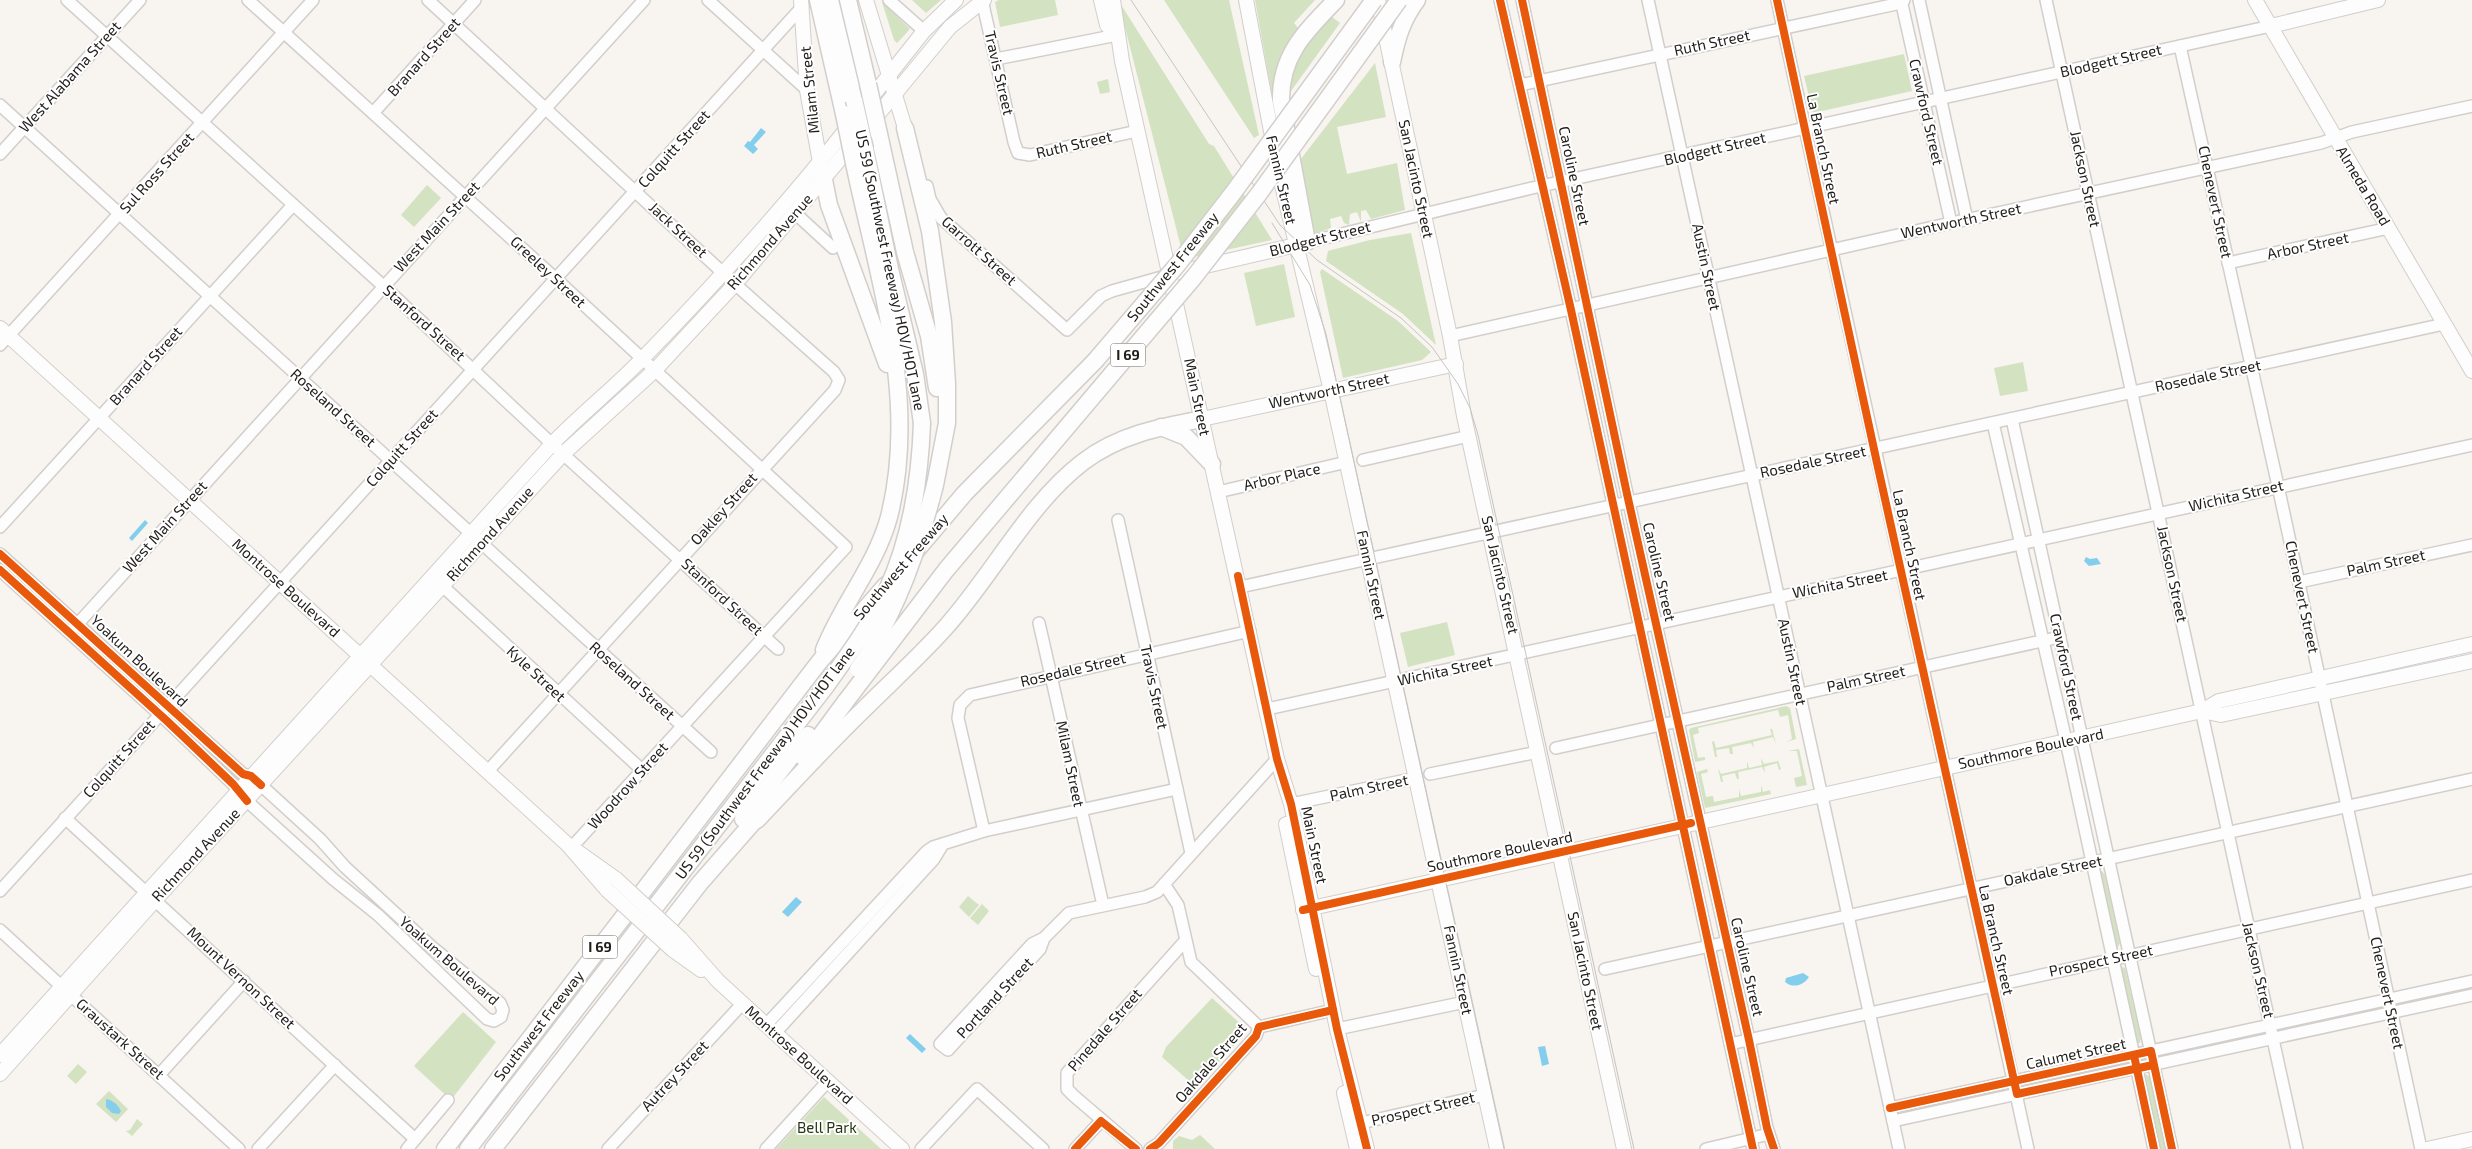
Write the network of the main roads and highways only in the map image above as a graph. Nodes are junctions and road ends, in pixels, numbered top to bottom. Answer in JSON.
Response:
{"nodes":[{"id":1,"x":830,"y":0,"type":"edge"},
{"id":2,"x":848,"y":0,"type":"edge"},
{"id":3,"x":866,"y":0,"type":"edge"},
{"id":4,"x":956,"y":0,"type":"edge"},
{"id":5,"x":983,"y":0,"type":"edge"},
{"id":6,"x":1101,"y":0,"type":"edge"},
{"id":7,"x":1113,"y":0,"type":"edge"},
{"id":8,"x":1246,"y":0,"type":"edge"},
{"id":9,"x":1376,"y":0,"type":"edge"},
{"id":10,"x":1399,"y":0,"type":"edge"},
{"id":11,"x":1417,"y":0,"type":"edge"},
{"id":12,"x":2255,"y":0,"type":"edge"},
{"id":13,"x":2378,"y":0,"type":"edge"},
{"id":14,"x":807,"y":2,"type":"edge"},
{"id":15,"x":1332,"y":4,"type":"edge"},
{"id":16,"x":2271,"y":26,"type":"junction"},
{"id":17,"x":1117,"y":36,"type":"junction"},
{"id":18,"x":1392,"y":62,"type":"junction"},
{"id":19,"x":888,"y":76,"type":"junction"},
{"id":20,"x":894,"y":94,"type":"junction"},
{"id":21,"x":905,"y":128,"type":"joint"},
{"id":22,"x":820,"y":163,"type":"junction"},
{"id":23,"x":824,"y":180,"type":"junction"},
{"id":24,"x":1301,"y":244,"type":"junction"},
{"id":25,"x":1171,"y":274,"type":"junction"},
{"id":26,"x":918,"y":293,"type":"junction"},
{"id":27,"x":3,"y":337,"type":"edge"},
{"id":28,"x":2468,"y":358,"type":"edge"},
{"id":29,"x":1456,"y":364,"type":"junction"},
{"id":30,"x":2472,"y":371,"type":"edge"},
{"id":31,"x":1331,"y":391,"type":"junction"},
{"id":32,"x":900,"y":416,"type":"junction"},
{"id":33,"x":1202,"y":419,"type":"junction"},
{"id":34,"x":922,"y":423,"type":"junction"},
{"id":35,"x":943,"y":423,"type":"junction"},
{"id":36,"x":1158,"y":427,"type":"junction"},
{"id":37,"x":1212,"y":464,"type":"junction"},
{"id":38,"x":2472,"y":644,"type":"edge"},
{"id":39,"x":360,"y":656,"type":"junction"},
{"id":40,"x":820,"y":661,"type":"junction"},
{"id":41,"x":2472,"y":661,"type":"edge"},
{"id":42,"x":371,"y":665,"type":"junction"},
{"id":43,"x":837,"y":694,"type":"junction"},
{"id":44,"x":2202,"y":711,"type":"junction"},
{"id":45,"x":1277,"y":759,"type":"junction"},
{"id":46,"x":256,"y":780,"type":"junction"},
{"id":47,"x":756,"y":820,"type":"junction"},
{"id":48,"x":571,"y":848,"type":"junction"},
{"id":49,"x":1560,"y":854,"type":"junction"},
{"id":50,"x":1438,"y":880,"type":"junction"},
{"id":51,"x":700,"y":883,"type":"junction"},
{"id":52,"x":1308,"y":908,"type":"junction"},
{"id":53,"x":677,"y":945,"type":"junction"},
{"id":54,"x":66,"y":990,"type":"junction"},
{"id":55,"x":1329,"y":1011,"type":"junction"},
{"id":56,"x":0,"y":1055,"type":"edge"},
{"id":57,"x":0,"y":1074,"type":"edge"},
{"id":58,"x":2472,"y":1139,"type":"edge"},
{"id":59,"x":445,"y":1149,"type":"edge"},
{"id":60,"x":468,"y":1149,"type":"edge"},
{"id":61,"x":493,"y":1149,"type":"edge"},
{"id":62,"x":902,"y":1149,"type":"edge"},
{"id":63,"x":1357,"y":1149,"type":"edge"},
{"id":64,"x":1368,"y":1149,"type":"edge"},
{"id":65,"x":1497,"y":1149,"type":"edge"},
{"id":66,"x":1624,"y":1149,"type":"edge"},
{"id":67,"x":2426,"y":1149,"type":"edge"}],
"edges":[{"from":1,"to":34,"type":"highway","name":"US 59 (Southwest Freeway) HOV/HOT lane","bridge":true},
{"from":2,"to":26,"type":"highway","bridge":true},
{"from":3,"to":19,"type":"main road"},
{"from":4,"to":19,"type":"main road","name":"Richmond Avenue"},
{"from":5,"to":20,"type":"main road","name":"Richmond Avenue"},
{"from":6,"to":17,"type":"main road","name":"Main Street"},
{"from":7,"to":17,"type":"main road","name":"Main Street"},
{"from":8,"to":24,"type":"main road","name":"Fannin Street"},
{"from":9,"to":18,"type":"main road","name":"San Jacinto Street"},
{"from":9,"to":40,"type":"highway","name":"Southwest Freeway","number":"I 69","bridge":true},
{"from":10,"to":43,"type":"highway","name":"Southwest Freeway","number":"I 69","bridge":true},
{"from":11,"to":18,"type":"highway"},
{"from":12,"to":16,"type":"main road","name":"Almeda Road"},
{"from":13,"to":16,"type":"main road","name":"Blodgett Street"},
{"from":14,"to":22,"type":"main road","name":"Milam Street"},
{"from":14,"to":32,"type":"highway","bridge":true},
{"from":15,"to":24,"type":"highway"},
{"from":16,"to":28,"type":"main road","name":"Almeda Road"},
{"from":17,"to":25,"type":"main road","name":"Main Street"},
{"from":18,"to":29,"type":"main road","name":"San Jacinto Street"},
{"from":19,"to":20,"type":"main road"},
{"from":19,"to":22,"type":"main road","name":"Richmond Avenue"},
{"from":20,"to":21,"type":"main road"},
{"from":20,"to":23,"type":"main road","name":"Richmond Avenue"},
{"from":21,"to":35,"type":"highway"},
{"from":22,"to":23,"type":"main road","name":"Milam Street"},
{"from":22,"to":39,"type":"main road","name":"Richmond Avenue"},
{"from":23,"to":32,"type":"highway"},
{"from":23,"to":42,"type":"main road","name":"Richmond Avenue"},
{"from":24,"to":25,"type":"main road","name":"Blodgett Street"},
{"from":24,"to":31,"type":"main road","name":"Fannin Street"},
{"from":25,"to":33,"type":"main road","name":"Main Street"},
{"from":26,"to":34,"type":"highway"},
{"from":26,"to":35,"type":"highway"},
{"from":27,"to":39,"type":"main road","name":"Montrose Boulevard"},
{"from":28,"to":30,"type":"main road","name":"Almeda Road"},
{"from":29,"to":31,"type":"main road","name":"Wentworth Street"},
{"from":29,"to":49,"type":"main road","name":"San Jacinto Street"},
{"from":31,"to":33,"type":"main road","name":"Wentworth Street"},
{"from":31,"to":50,"type":"main road","name":"Fannin Street"},
{"from":32,"to":40,"type":"highway"},
{"from":33,"to":36,"type":"highway"},
{"from":33,"to":37,"type":"main road","name":"Main Street"},
{"from":34,"to":43,"type":"highway","name":"US 59 (Southwest Freeway) HOV/HOT lane","bridge":true},
{"from":35,"to":43,"type":"highway","bridge":true},
{"from":36,"to":37,"type":"highway"},
{"from":36,"to":47,"type":"highway"},
{"from":37,"to":45,"type":"main road","name":"Main Street"},
{"from":38,"to":44,"type":"main road","name":"Southmore Boulevard"},
{"from":39,"to":42,"type":"main road","name":"Montrose Boulevard"},
{"from":39,"to":46,"type":"main road","name":"Richmond Avenue"},
{"from":40,"to":59,"type":"highway","name":"Southwest Freeway","number":"I 69"},
{"from":41,"to":44,"type":"main road","name":"Southmore Boulevard"},
{"from":42,"to":46,"type":"main road","name":"Richmond Avenue"},
{"from":42,"to":48,"type":"main road","name":"Montrose Boulevard"},
{"from":43,"to":47,"type":"highway","name":"Southwest Freeway","number":"I 69"},
{"from":43,"to":51,"type":"highway"},
{"from":43,"to":60,"type":"highway","name":"US 59 (Southwest Freeway) HOV/HOT lane"},
{"from":44,"to":49,"type":"main road","name":"Southmore Boulevard"},
{"from":45,"to":52,"type":"main road","name":"Main Street"},
{"from":45,"to":52,"type":"main road","name":"Main Street"},
{"from":46,"to":54,"type":"main road","name":"Richmond Avenue"},
{"from":47,"to":51,"type":"highway","name":"Southwest Freeway","number":"I 69"},
{"from":48,"to":53,"type":"main road","name":"Montrose Boulevard","bridge":true},
{"from":48,"to":53,"type":"main road","name":"Montrose Boulevard","bridge":true},
{"from":49,"to":50,"type":"main road","name":"Southmore Boulevard"},
{"from":49,"to":66,"type":"main road","name":"San Jacinto Street"},
{"from":50,"to":52,"type":"main road","name":"Southmore Boulevard"},
{"from":50,"to":65,"type":"main road","name":"Fannin Street"},
{"from":51,"to":61,"type":"highway","name":"Southwest Freeway","number":"I 69"},
{"from":52,"to":55,"type":"main road","name":"Main Street"},
{"from":53,"to":62,"type":"main road","name":"Montrose Boulevard"},
{"from":54,"to":56,"type":"main road","name":"Richmond Avenue"},
{"from":54,"to":57,"type":"main road","name":"Richmond Avenue"},
{"from":55,"to":63,"type":"main road","name":"Main Street"},
{"from":55,"to":64,"type":"main road","name":"Main Street"},
{"from":58,"to":67,"type":"main road"}]}
